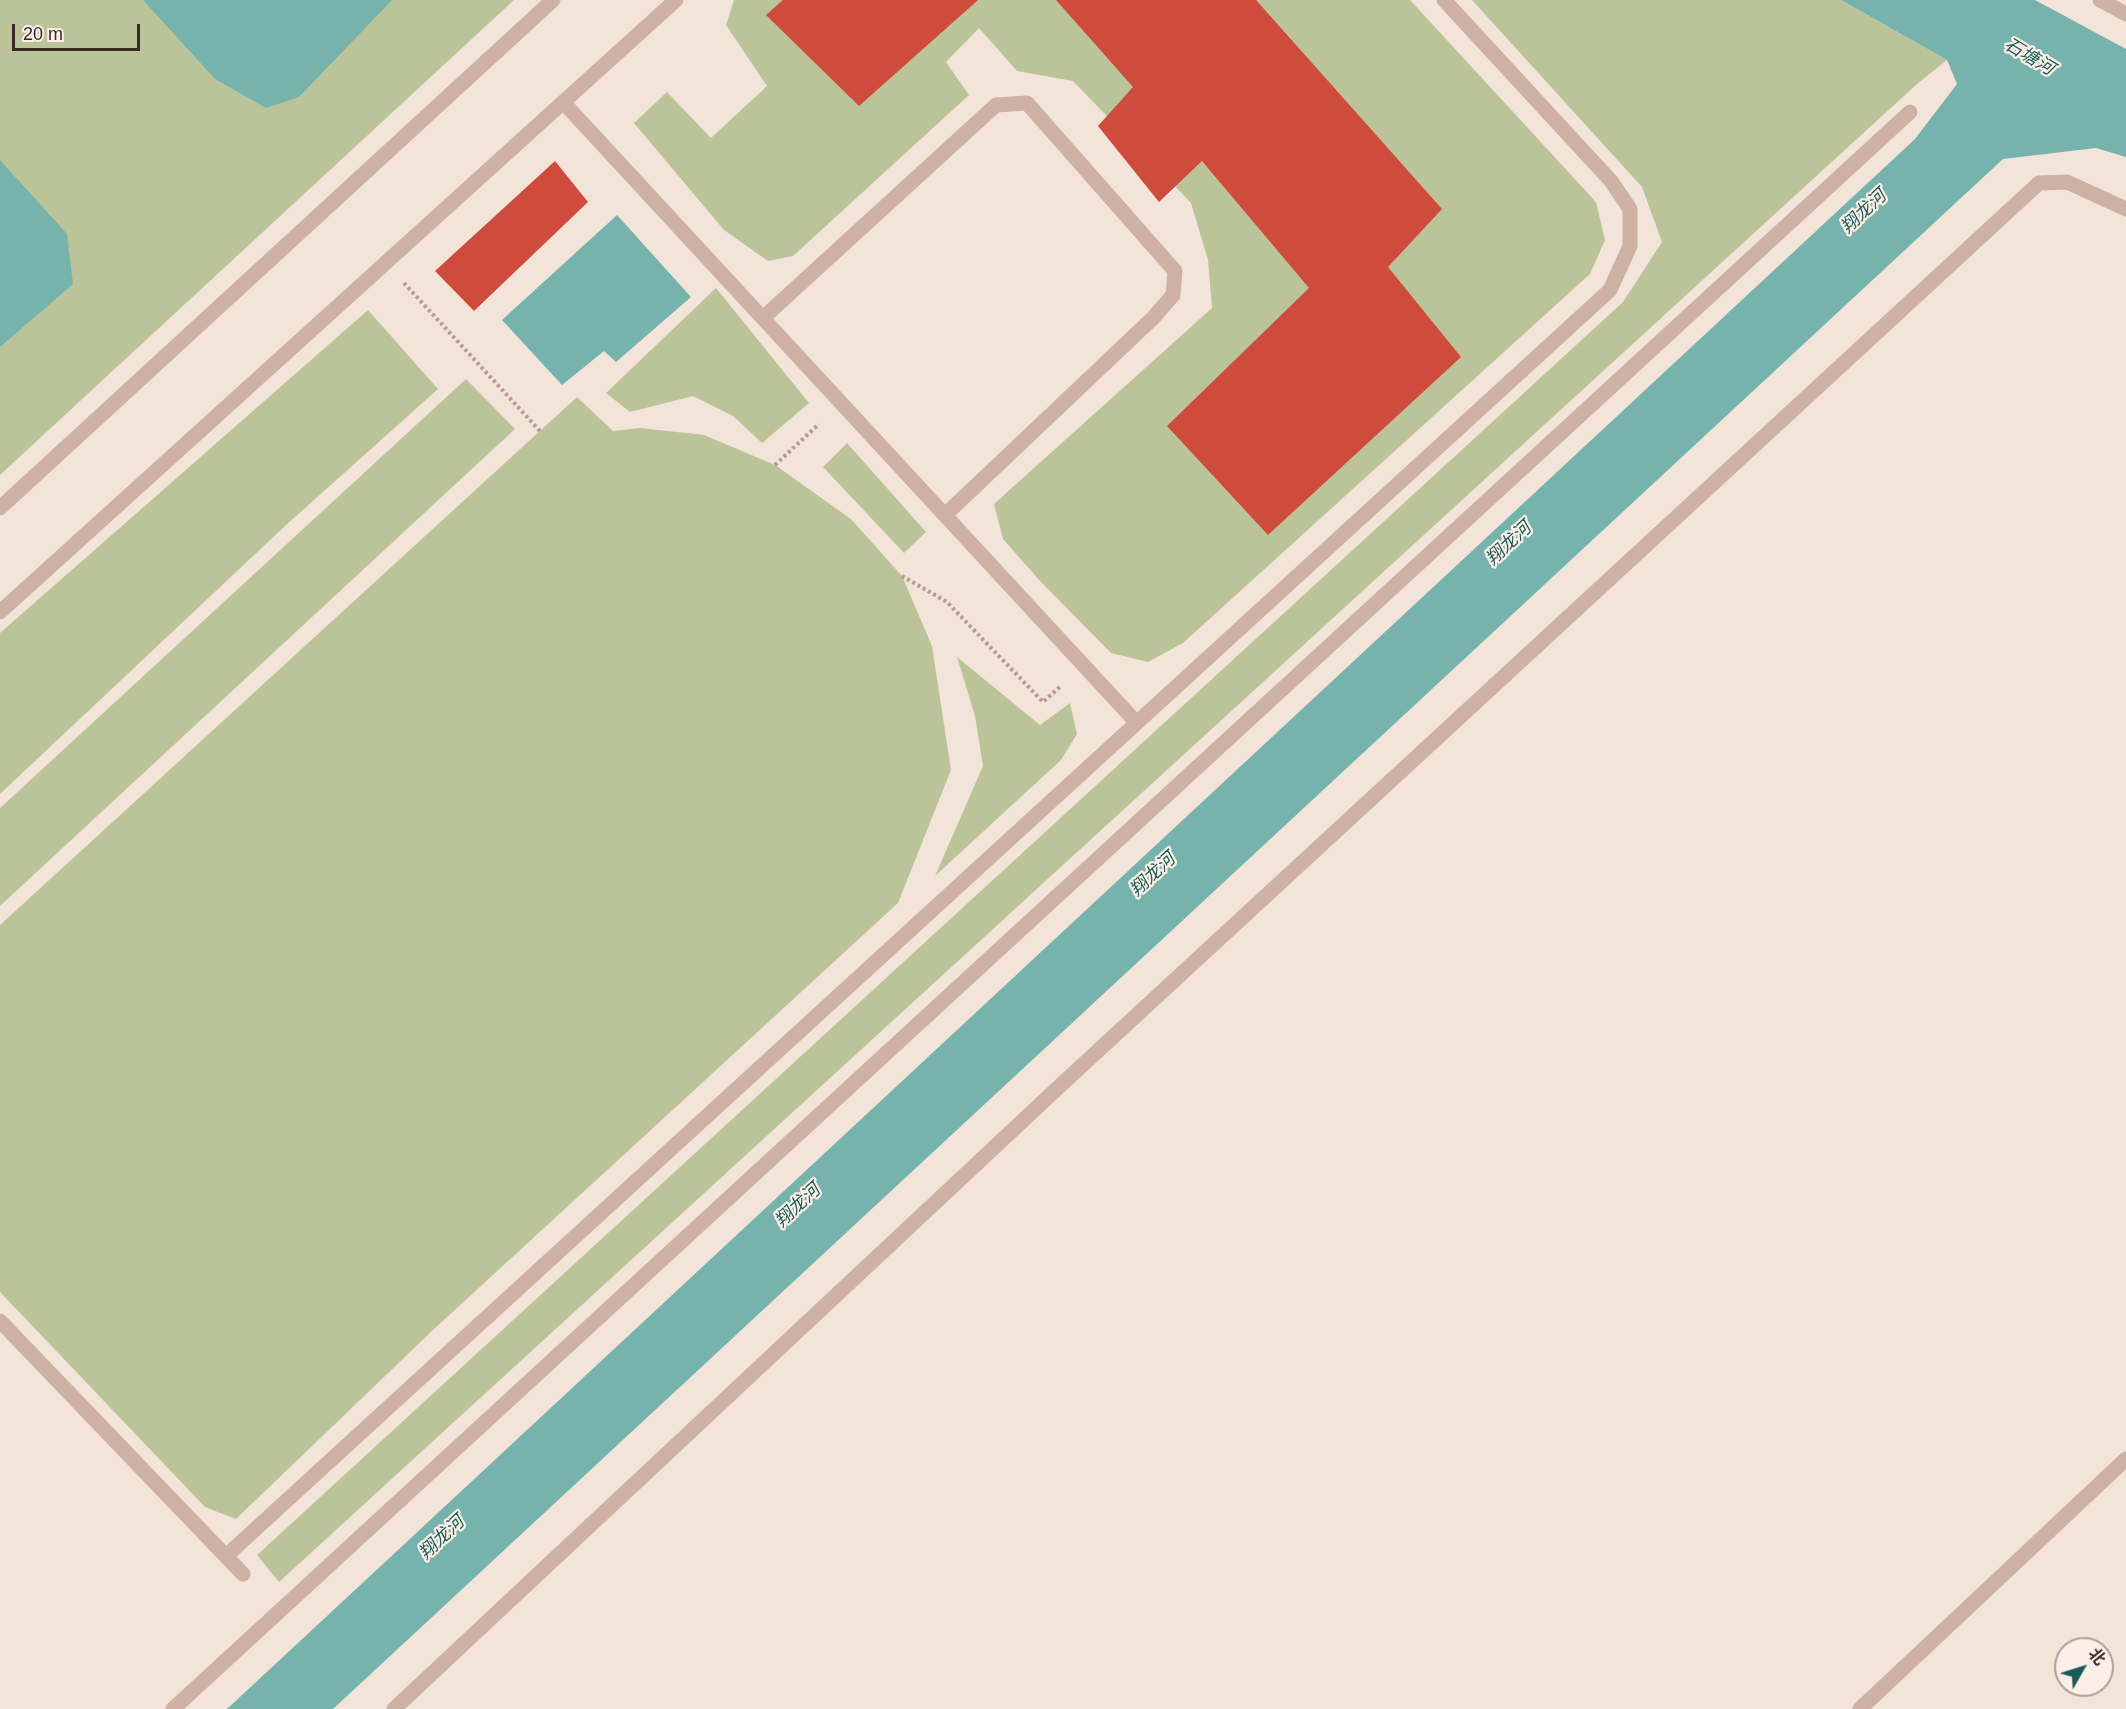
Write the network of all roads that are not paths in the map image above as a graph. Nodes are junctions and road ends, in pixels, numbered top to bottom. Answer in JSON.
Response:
{"nodes":[{"id":1,"x":553,"y":0,"type":"edge"},
{"id":2,"x":676,"y":0,"type":"edge"},
{"id":3,"x":1443,"y":0,"type":"edge"},
{"id":4,"x":2100,"y":0,"type":"edge"},
{"id":5,"x":2126,"y":14,"type":"edge"},
{"id":6,"x":563,"y":102,"type":"junction"},
{"id":7,"x":1911,"y":112,"type":"dead end"},
{"id":8,"x":2126,"y":209,"type":"edge"},
{"id":9,"x":763,"y":318,"type":"junction"},
{"id":10,"x":0,"y":508,"type":"edge"},
{"id":11,"x":945,"y":515,"type":"junction"},
{"id":12,"x":0,"y":612,"type":"edge"},
{"id":13,"x":1136,"y":722,"type":"junction"},
{"id":14,"x":0,"y":1321,"type":"edge"},
{"id":15,"x":2126,"y":1460,"type":"edge"},
{"id":16,"x":226,"y":1556,"type":"junction"},
{"id":17,"x":243,"y":1574,"type":"dead end"},
{"id":18,"x":173,"y":1709,"type":"edge"},
{"id":19,"x":394,"y":1709,"type":"edge"},
{"id":20,"x":1860,"y":1709,"type":"edge"}],
"edges":[{"from":1,"to":10,"type":"street"},
{"from":2,"to":6,"type":"street"},
{"from":3,"to":13,"type":"street"},
{"from":4,"to":5,"type":"street"},
{"from":6,"to":9,"type":"street"},
{"from":6,"to":12,"type":"street"},
{"from":7,"to":18,"type":"street"},
{"from":8,"to":19,"type":"street"},
{"from":9,"to":11,"type":"street"},
{"from":9,"to":11,"type":"street"},
{"from":11,"to":13,"type":"street"},
{"from":13,"to":16,"type":"street"},
{"from":14,"to":16,"type":"street"},
{"from":15,"to":20,"type":"street"},
{"from":16,"to":17,"type":"street"}]}
